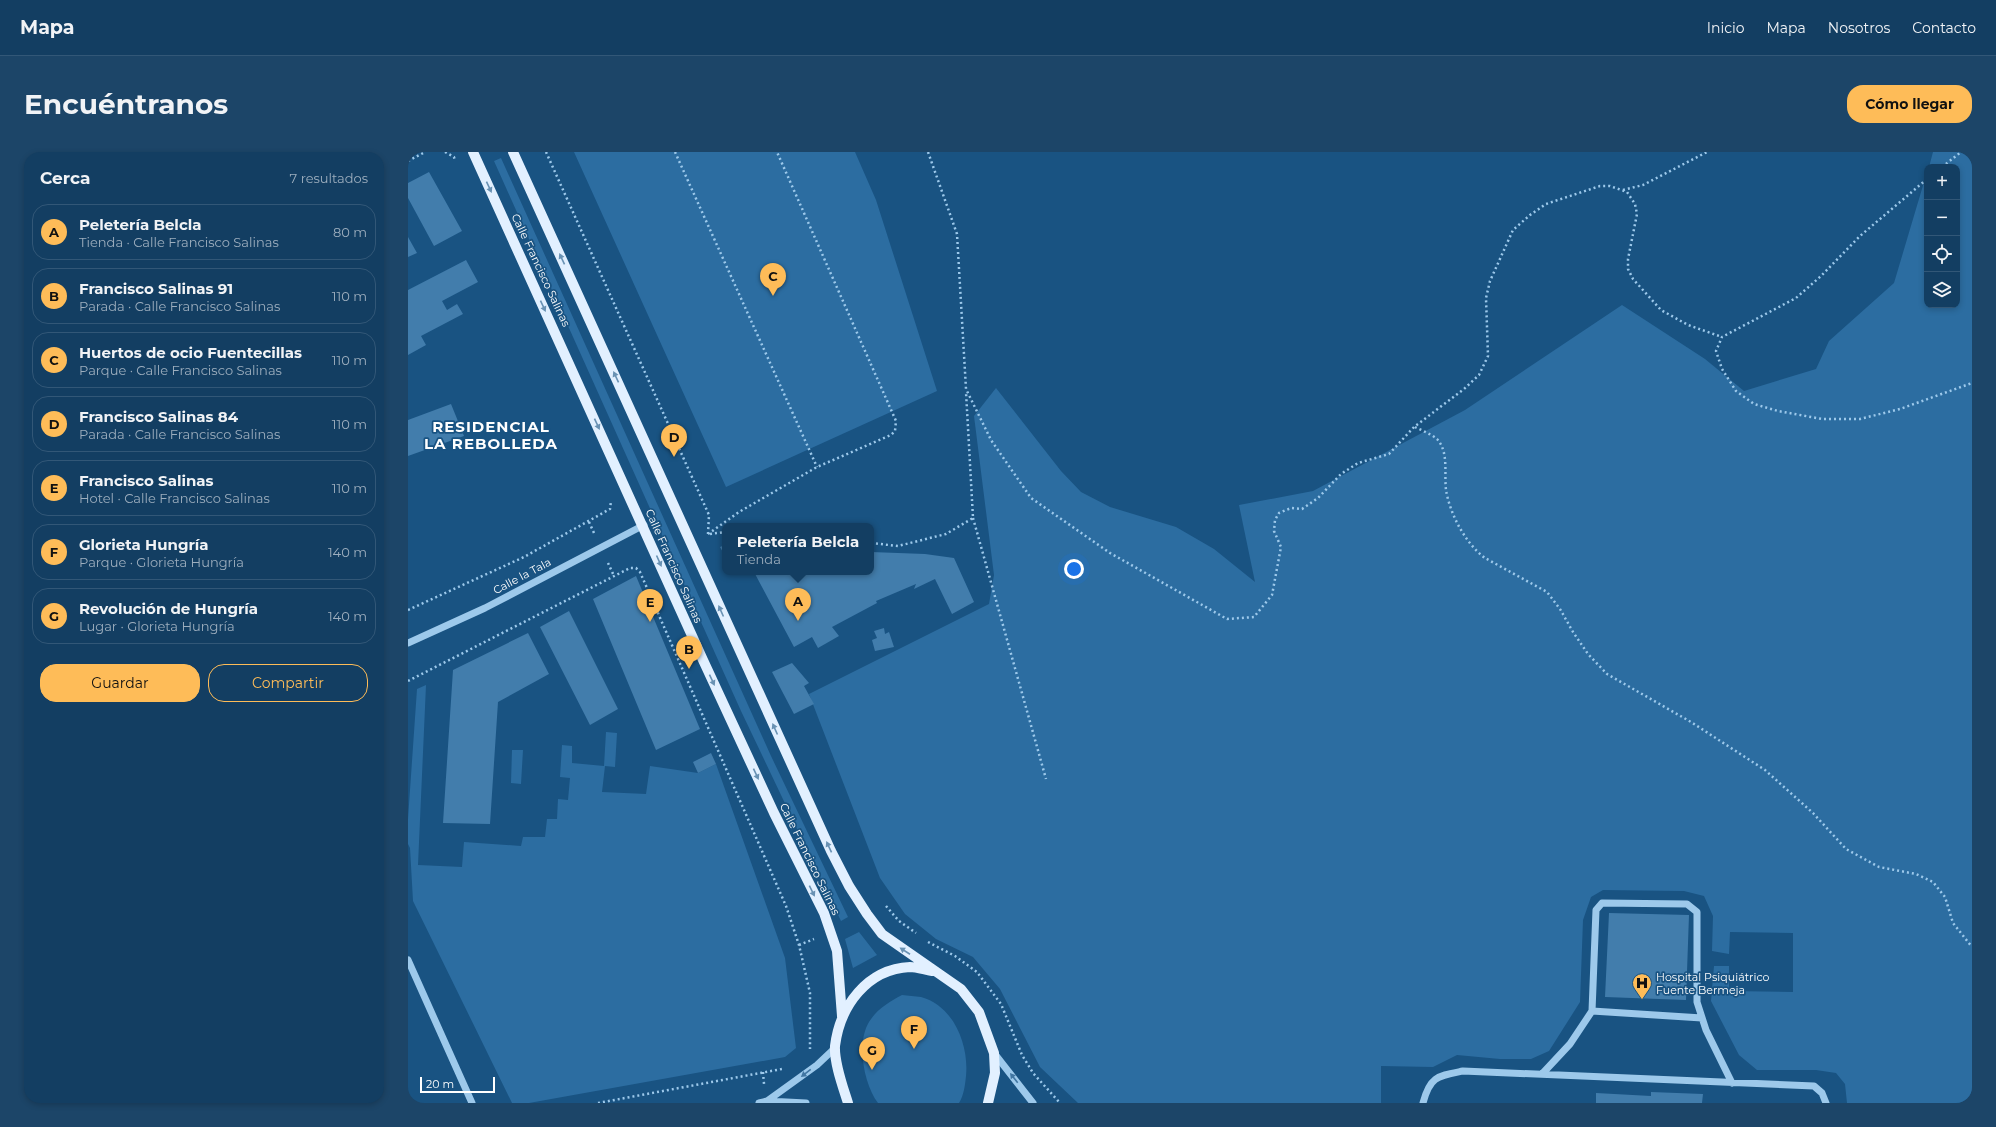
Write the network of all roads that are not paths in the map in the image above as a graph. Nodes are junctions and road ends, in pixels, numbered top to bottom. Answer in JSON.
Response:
{"nodes":[{"id":1,"x":473,"y":152,"type":"edge"},
{"id":2,"x":513,"y":152,"type":"edge"},
{"id":3,"x":644,"y":526,"type":"junction"},
{"id":4,"x":408,"y":643,"type":"edge"},
{"id":5,"x":408,"y":960,"type":"edge"},
{"id":6,"x":937,"y":972,"type":"junction"},
{"id":7,"x":1592,"y":1011,"type":"junction"},
{"id":8,"x":842,"y":1016,"type":"junction"},
{"id":9,"x":1702,"y":1018,"type":"junction"},
{"id":10,"x":835,"y":1048,"type":"junction"},
{"id":11,"x":994,"y":1053,"type":"junction"},
{"id":12,"x":1542,"y":1074,"type":"junction"},
{"id":13,"x":1732,"y":1083,"type":"junction"},
{"id":14,"x":767,"y":1102,"type":"junction"},
{"id":15,"x":472,"y":1103,"type":"edge"},
{"id":16,"x":759,"y":1103,"type":"edge"},
{"id":17,"x":806,"y":1103,"type":"edge"},
{"id":18,"x":848,"y":1103,"type":"edge"},
{"id":19,"x":988,"y":1103,"type":"edge"},
{"id":20,"x":1033,"y":1103,"type":"edge"},
{"id":21,"x":1423,"y":1103,"type":"edge"},
{"id":22,"x":1826,"y":1103,"type":"edge"}],
"edges":[{"from":1,"to":3,"type":"main road","name":"Calle Francisco Salinas","one_way":true},
{"from":6,"to":2,"type":"main road","name":"Calle Francisco Salinas","one_way":true},
{"from":3,"to":4,"type":"street","name":"Calle la Tala"},
{"from":3,"to":8,"type":"main road","name":"Calle Francisco Salinas","one_way":true},
{"from":5,"to":15,"type":"street"},
{"from":6,"to":8,"type":"main road"},
{"from":6,"to":11,"type":"main road","name":"Calle Francisco Salinas"},
{"from":7,"to":9,"type":"street"},
{"from":7,"to":9,"type":"street"},
{"from":7,"to":12,"type":"street"},
{"from":8,"to":10,"type":"main road"},
{"from":9,"to":13,"type":"street"},
{"from":10,"to":14,"type":"street","one_way":true},
{"from":10,"to":18,"type":"main road"},
{"from":11,"to":19,"type":"main road","name":"Calle Francisco Salinas"},
{"from":20,"to":11,"type":"street","one_way":true},
{"from":12,"to":13,"type":"street"},
{"from":12,"to":21,"type":"street"},
{"from":13,"to":22,"type":"street"},
{"from":14,"to":16,"type":"street"},
{"from":14,"to":17,"type":"street"}]}
